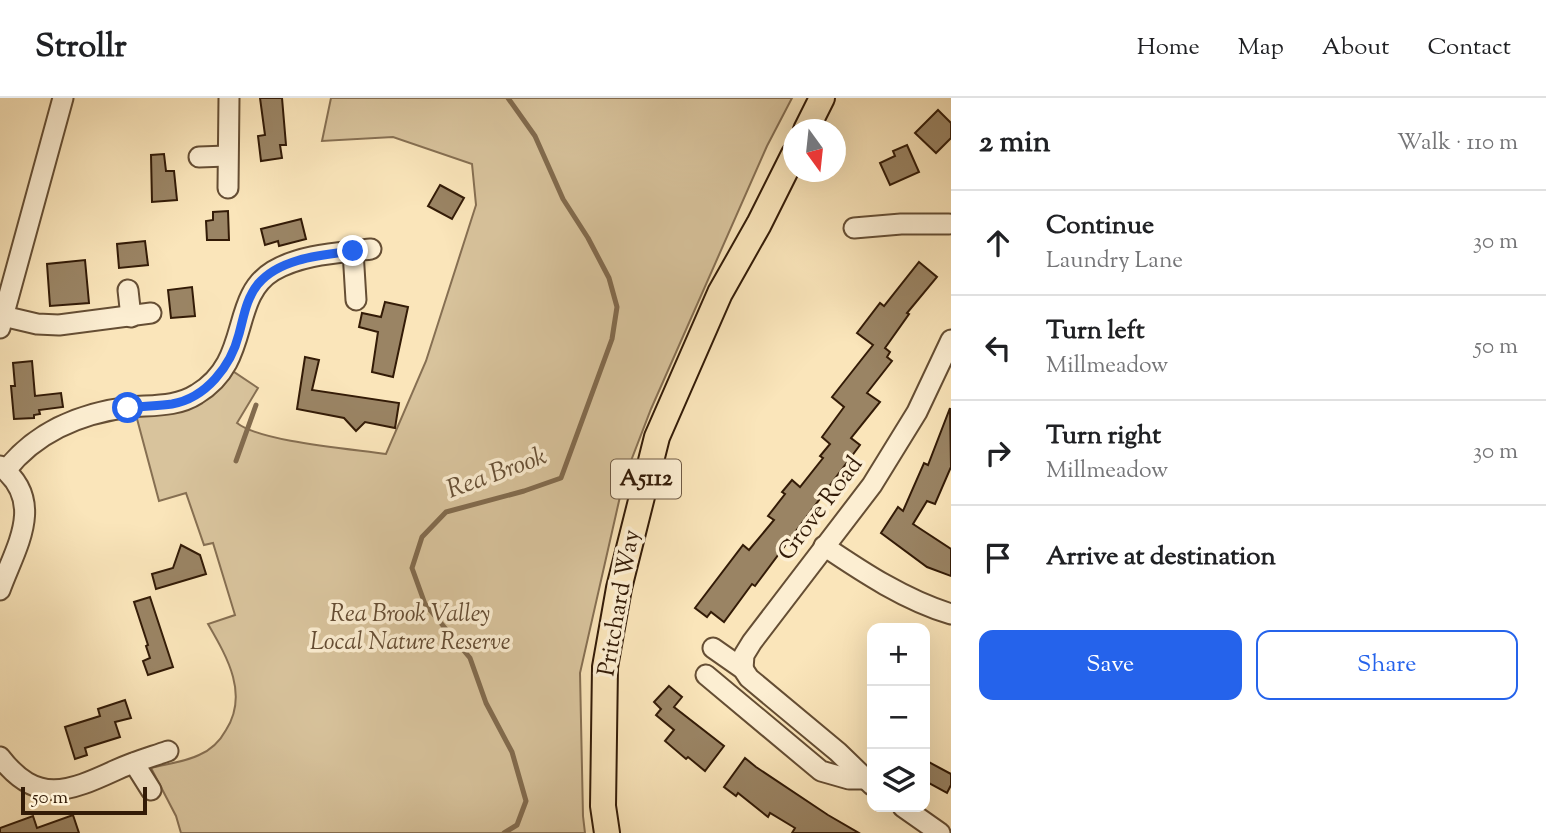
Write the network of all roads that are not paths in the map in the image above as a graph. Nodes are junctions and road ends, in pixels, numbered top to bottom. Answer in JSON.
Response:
{"nodes":[{"id":1,"x":63,"y":98,"type":"edge"},
{"id":2,"x":229,"y":98,"type":"edge"},
{"id":3,"x":821,"y":98,"type":"edge"},
{"id":4,"x":811,"y":119,"type":"edge"},
{"id":5,"x":227,"y":156,"type":"junction"},
{"id":6,"x":199,"y":157,"type":"dead end"},
{"id":7,"x":783,"y":175,"type":"edge"},
{"id":8,"x":228,"y":188,"type":"dead end"},
{"id":9,"x":950,"y":225,"type":"edge"},
{"id":10,"x":854,"y":228,"type":"dead end"},
{"id":11,"x":128,"y":290,"type":"dead end"},
{"id":12,"x":356,"y":300,"type":"dead end"},
{"id":13,"x":151,"y":313,"type":"dead end"},
{"id":14,"x":131,"y":317,"type":"junction"},
{"id":15,"x":2,"y":322,"type":"edge"},
{"id":16,"x":951,"y":340,"type":"edge"},
{"id":17,"x":3,"y":468,"type":"edge"},
{"id":18,"x":824,"y":546,"type":"junction"},
{"id":19,"x":0,"y":590,"type":"edge"},
{"id":20,"x":951,"y":614,"type":"edge"},
{"id":21,"x":713,"y":648,"type":"dead end"},
{"id":22,"x":743,"y":670,"type":"junction"},
{"id":23,"x":706,"y":676,"type":"dead end"},
{"id":24,"x":168,"y":751,"type":"dead end"},
{"id":25,"x":0,"y":757,"type":"edge"},
{"id":26,"x":134,"y":763,"type":"junction"},
{"id":27,"x":867,"y":781,"type":"edge"},
{"id":28,"x":867,"y":782,"type":"edge"},
{"id":29,"x":151,"y":790,"type":"dead end"},
{"id":30,"x":910,"y":812,"type":"edge"},
{"id":31,"x":607,"y":833,"type":"edge"},
{"id":32,"x":940,"y":833,"type":"edge"}],
"edges":[{"from":1,"to":15,"type":"street"},
{"from":2,"to":5,"type":"street"},
{"from":3,"to":4,"type":"main road"},
{"from":5,"to":6,"type":"street"},
{"from":5,"to":8,"type":"street"},
{"from":7,"to":31,"type":"main road","name":"Pritchard Way","number":"A5112"},
{"from":9,"to":10,"type":"street"},
{"from":11,"to":14,"type":"street"},
{"from":12,"to":17,"type":"street"},
{"from":13,"to":14,"type":"street"},
{"from":14,"to":15,"type":"street"},
{"from":16,"to":18,"type":"street","name":"Grove Road"},
{"from":17,"to":19,"type":"street"},
{"from":18,"to":20,"type":"street"},
{"from":18,"to":22,"type":"street","name":"Grove Road"},
{"from":21,"to":22,"type":"street"},
{"from":22,"to":27,"type":"street"},
{"from":23,"to":28,"type":"street"},
{"from":24,"to":26,"type":"street"},
{"from":25,"to":26,"type":"street"},
{"from":26,"to":29,"type":"street"},
{"from":30,"to":32,"type":"street"}]}
